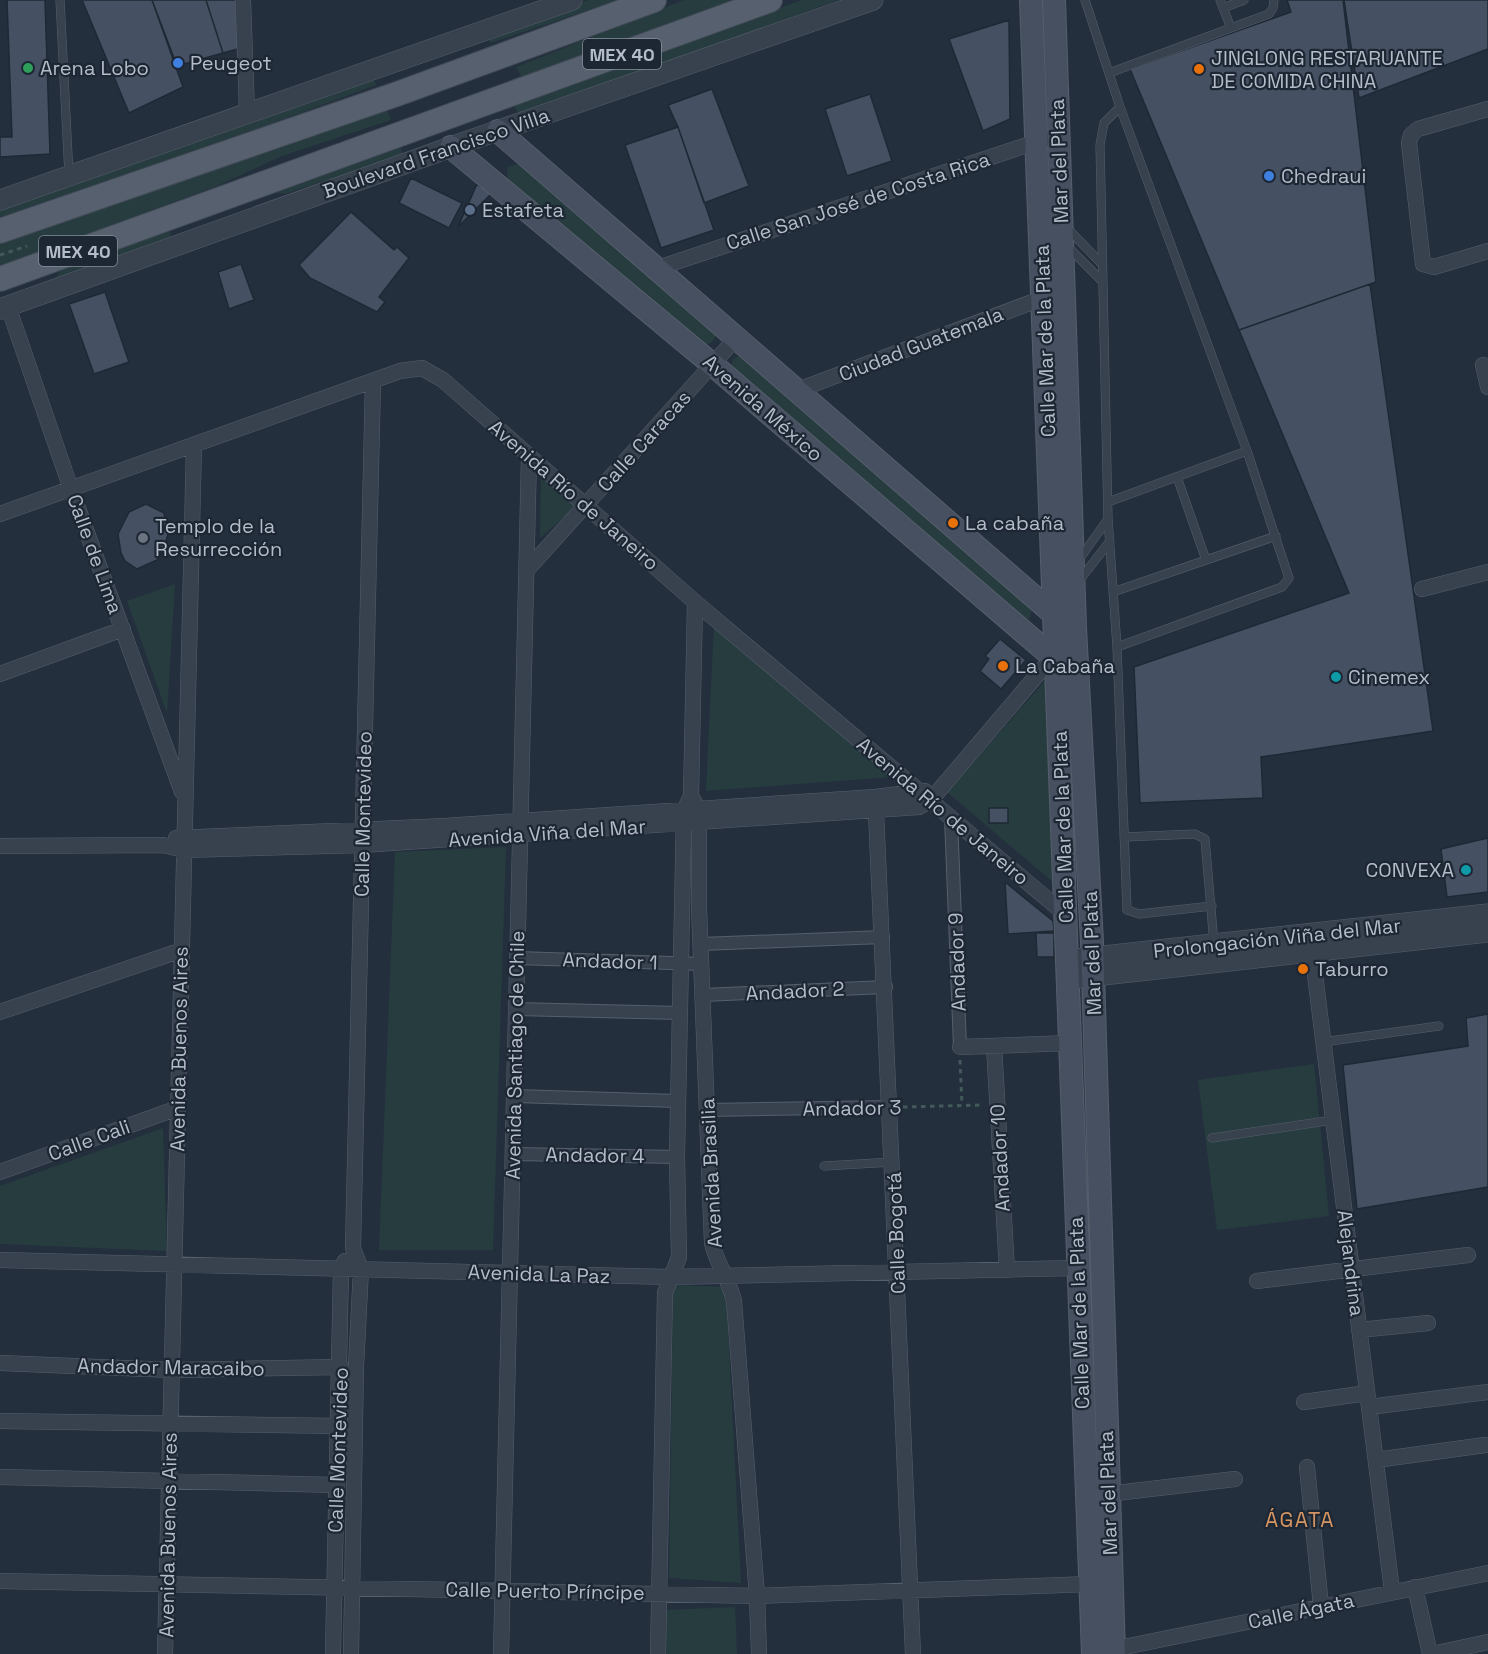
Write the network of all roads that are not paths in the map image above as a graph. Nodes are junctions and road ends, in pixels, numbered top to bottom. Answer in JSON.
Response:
{"nodes":[{"id":1,"x":60,"y":0,"type":"edge"},
{"id":2,"x":243,"y":0,"type":"edge"},
{"id":3,"x":572,"y":0,"type":"edge"},
{"id":4,"x":654,"y":0,"type":"edge"},
{"id":5,"x":770,"y":0,"type":"edge"},
{"id":6,"x":873,"y":0,"type":"edge"},
{"id":7,"x":1031,"y":0,"type":"edge"},
{"id":8,"x":1054,"y":0,"type":"edge"},
{"id":9,"x":1085,"y":0,"type":"edge"},
{"id":10,"x":1244,"y":0,"type":"edge"},
{"id":11,"x":1274,"y":0,"type":"edge"},
{"id":12,"x":1222,"y":4,"type":"edge"},
{"id":13,"x":1231,"y":28,"type":"junction"},
{"id":14,"x":1109,"y":73,"type":"junction"},
{"id":15,"x":1120,"y":107,"type":"junction"},
{"id":16,"x":1488,"y":109,"type":"edge"},
{"id":17,"x":247,"y":112,"type":"junction"},
{"id":18,"x":498,"y":131,"type":"junction"},
{"id":19,"x":1048,"y":138,"type":"junction"},
{"id":20,"x":451,"y":147,"type":"junction"},
{"id":21,"x":69,"y":176,"type":"junction"},
{"id":22,"x":0,"y":200,"type":"edge"},
{"id":23,"x":0,"y":231,"type":"edge"},
{"id":24,"x":1061,"y":231,"type":"junction"},
{"id":25,"x":1488,"y":251,"type":"edge"},
{"id":26,"x":1102,"y":264,"type":"junction"},
{"id":27,"x":658,"y":268,"type":"junction"},
{"id":28,"x":0,"y":279,"type":"edge"},
{"id":29,"x":1103,"y":282,"type":"junction"},
{"id":30,"x":1043,"y":298,"type":"junction"},
{"id":31,"x":4,"y":308,"type":"edge"},
{"id":32,"x":737,"y":337,"type":"junction"},
{"id":33,"x":713,"y":365,"type":"junction"},
{"id":34,"x":1483,"y":365,"type":"dead end"},
{"id":35,"x":373,"y":381,"type":"junction"},
{"id":36,"x":1488,"y":387,"type":"edge"},
{"id":37,"x":798,"y":390,"type":"junction"},
{"id":38,"x":194,"y":445,"type":"junction"},
{"id":39,"x":1247,"y":451,"type":"junction"},
{"id":40,"x":529,"y":456,"type":"junction"},
{"id":41,"x":1177,"y":477,"type":"junction"},
{"id":42,"x":71,"y":489,"type":"junction"},
{"id":43,"x":1108,"y":502,"type":"junction"},
{"id":44,"x":586,"y":505,"type":"junction"},
{"id":45,"x":0,"y":514,"type":"edge"},
{"id":46,"x":1108,"y":519,"type":"junction"},
{"id":47,"x":1276,"y":536,"type":"junction"},
{"id":48,"x":1110,"y":540,"type":"junction"},
{"id":49,"x":1206,"y":560,"type":"junction"},
{"id":50,"x":527,"y":570,"type":"junction"},
{"id":51,"x":1488,"y":572,"type":"edge"},
{"id":52,"x":1074,"y":577,"type":"junction"},
{"id":53,"x":1422,"y":589,"type":"dead end"},
{"id":54,"x":1113,"y":592,"type":"junction"},
{"id":55,"x":696,"y":602,"type":"junction"},
{"id":56,"x":1055,"y":616,"type":"junction"},
{"id":57,"x":1075,"y":628,"type":"junction"},
{"id":58,"x":123,"y":629,"type":"junction"},
{"id":59,"x":1117,"y":647,"type":"junction"},
{"id":60,"x":1067,"y":660,"type":"junction"},
{"id":61,"x":0,"y":674,"type":"edge"},
{"id":62,"x":925,"y":796,"type":"junction"},
{"id":63,"x":185,"y":800,"type":"junction"},
{"id":64,"x":876,"y":812,"type":"junction"},
{"id":65,"x":692,"y":817,"type":"junction"},
{"id":66,"x":951,"y":818,"type":"junction"},
{"id":67,"x":521,"y":828,"type":"junction"},
{"id":68,"x":1124,"y":837,"type":"junction"},
{"id":69,"x":362,"y":838,"type":"junction"},
{"id":70,"x":185,"y":844,"type":"junction"},
{"id":71,"x":0,"y":846,"type":"edge"},
{"id":72,"x":1212,"y":906,"type":"junction"},
{"id":73,"x":1065,"y":914,"type":"junction"},
{"id":74,"x":1488,"y":914,"type":"edge"},
{"id":75,"x":1488,"y":932,"type":"edge"},
{"id":76,"x":883,"y":937,"type":"junction"},
{"id":77,"x":1311,"y":943,"type":"junction"},
{"id":78,"x":701,"y":944,"type":"junction"},
{"id":79,"x":1214,"y":945,"type":"junction"},
{"id":80,"x":182,"y":950,"type":"junction"},
{"id":81,"x":517,"y":958,"type":"junction"},
{"id":82,"x":681,"y":963,"type":"junction"},
{"id":83,"x":702,"y":964,"type":"junction"},
{"id":84,"x":1093,"y":967,"type":"junction"},
{"id":85,"x":1067,"y":970,"type":"junction"},
{"id":86,"x":886,"y":987,"type":"junction"},
{"id":87,"x":704,"y":995,"type":"junction"},
{"id":88,"x":516,"y":1009,"type":"junction"},
{"id":89,"x":0,"y":1012,"type":"edge"},
{"id":90,"x":680,"y":1013,"type":"junction"},
{"id":91,"x":1439,"y":1026,"type":"dead end"},
{"id":92,"x":1323,"y":1042,"type":"junction"},
{"id":93,"x":1070,"y":1043,"type":"junction"},
{"id":94,"x":994,"y":1046,"type":"junction"},
{"id":95,"x":960,"y":1047,"type":"joint"},
{"id":96,"x":514,"y":1096,"type":"junction"},
{"id":97,"x":678,"y":1101,"type":"junction"},
{"id":98,"x":890,"y":1107,"type":"junction"},
{"id":99,"x":178,"y":1108,"type":"junction"},
{"id":100,"x":708,"y":1110,"type":"junction"},
{"id":101,"x":1333,"y":1120,"type":"junction"},
{"id":102,"x":1212,"y":1138,"type":"dead end"},
{"id":103,"x":513,"y":1154,"type":"junction"},
{"id":104,"x":677,"y":1157,"type":"junction"},
{"id":105,"x":893,"y":1162,"type":"junction"},
{"id":106,"x":824,"y":1166,"type":"dead end"},
{"id":107,"x":0,"y":1172,"type":"edge"},
{"id":108,"x":353,"y":1248,"type":"junction"},
{"id":109,"x":1468,"y":1255,"type":"dead end"},
{"id":110,"x":0,"y":1260,"type":"edge"},
{"id":111,"x":173,"y":1263,"type":"junction"},
{"id":112,"x":341,"y":1268,"type":"junction"},
{"id":113,"x":1078,"y":1268,"type":"junction"},
{"id":114,"x":361,"y":1269,"type":"junction"},
{"id":115,"x":1007,"y":1270,"type":"junction"},
{"id":116,"x":1352,"y":1270,"type":"junction"},
{"id":117,"x":897,"y":1272,"type":"junction"},
{"id":118,"x":510,"y":1273,"type":"junction"},
{"id":119,"x":727,"y":1276,"type":"junction"},
{"id":120,"x":670,"y":1277,"type":"junction"},
{"id":121,"x":1257,"y":1281,"type":"dead end"},
{"id":122,"x":1428,"y":1323,"type":"dead end"},
{"id":123,"x":1359,"y":1330,"type":"junction"},
{"id":124,"x":0,"y":1363,"type":"edge"},
{"id":125,"x":341,"y":1368,"type":"junction"},
{"id":126,"x":172,"y":1370,"type":"junction"},
{"id":127,"x":1488,"y":1392,"type":"edge"},
{"id":128,"x":1368,"y":1400,"type":"junction"},
{"id":129,"x":1304,"y":1402,"type":"dead end"},
{"id":130,"x":0,"y":1421,"type":"edge"},
{"id":131,"x":171,"y":1424,"type":"junction"},
{"id":132,"x":339,"y":1426,"type":"junction"},
{"id":133,"x":1485,"y":1445,"type":"dead end"},
{"id":134,"x":1376,"y":1460,"type":"junction"},
{"id":135,"x":1307,"y":1467,"type":"dead end"},
{"id":136,"x":0,"y":1477,"type":"edge"},
{"id":137,"x":1235,"y":1479,"type":"dead end"},
{"id":138,"x":169,"y":1481,"type":"junction"},
{"id":139,"x":336,"y":1485,"type":"junction"},
{"id":140,"x":1108,"y":1494,"type":"junction"},
{"id":141,"x":1488,"y":1573,"type":"edge"},
{"id":142,"x":0,"y":1581,"type":"edge"},
{"id":143,"x":1089,"y":1584,"type":"junction"},
{"id":144,"x":167,"y":1585,"type":"junction"},
{"id":145,"x":335,"y":1587,"type":"junction"},
{"id":146,"x":352,"y":1587,"type":"junction"},
{"id":147,"x":1414,"y":1587,"type":"junction"},
{"id":148,"x":503,"y":1590,"type":"junction"},
{"id":149,"x":910,"y":1591,"type":"junction"},
{"id":150,"x":1392,"y":1591,"type":"junction"},
{"id":151,"x":659,"y":1593,"type":"junction"},
{"id":152,"x":757,"y":1596,"type":"junction"},
{"id":153,"x":1321,"y":1606,"type":"junction"},
{"id":154,"x":1488,"y":1642,"type":"edge"},
{"id":155,"x":1107,"y":1652,"type":"edge"},
{"id":156,"x":165,"y":1654,"type":"edge"},
{"id":157,"x":333,"y":1654,"type":"edge"},
{"id":158,"x":351,"y":1654,"type":"edge"},
{"id":159,"x":501,"y":1654,"type":"edge"},
{"id":160,"x":658,"y":1654,"type":"edge"},
{"id":161,"x":759,"y":1654,"type":"edge"},
{"id":162,"x":913,"y":1654,"type":"edge"},
{"id":163,"x":1431,"y":1654,"type":"edge"}],
"edges":[{"from":1,"to":21,"type":"lane"},
{"from":2,"to":17,"type":"street"},
{"from":3,"to":17,"type":"street"},
{"from":4,"to":23,"type":"main road","number":"MEX 40"},
{"from":5,"to":28,"type":"main road","name":"Boulevard Francisco Villa","number":"MEX 40"},
{"from":6,"to":18,"type":"street","name":"Boulevard Francisco Villa"},
{"from":7,"to":19,"type":"main road","name":"Calle Mar de la Plata"},
{"from":8,"to":19,"type":"main road","name":"Mar del Plata"},
{"from":9,"to":14,"type":"lane"},
{"from":10,"to":12,"type":"lane"},
{"from":11,"to":13,"type":"lane"},
{"from":12,"to":13,"type":"lane"},
{"from":13,"to":14,"type":"lane"},
{"from":14,"to":15,"type":"lane"},
{"from":15,"to":26,"type":"lane"},
{"from":15,"to":39,"type":"lane"},
{"from":16,"to":25,"type":"street"},
{"from":17,"to":21,"type":"street"},
{"from":18,"to":20,"type":"street","name":"Boulevard Francisco Villa"},
{"from":18,"to":27,"type":"main road","name":"Avenida México"},
{"from":19,"to":24,"type":"main road","name":"Mar del Plata"},
{"from":19,"to":27,"type":"street","name":"Calle San José de Costa Rica"},
{"from":19,"to":30,"type":"main road","name":"Calle Mar de la Plata"},
{"from":20,"to":31,"type":"street","name":"Boulevard Francisco Villa"},
{"from":20,"to":33,"type":"main road","name":"Avenida México"},
{"from":21,"to":22,"type":"street"},
{"from":24,"to":26,"type":"lane"},
{"from":24,"to":29,"type":"lane"},
{"from":24,"to":52,"type":"main road","name":"Mar del Plata"},
{"from":26,"to":29,"type":"lane"},
{"from":27,"to":32,"type":"main road","name":"Avenida México"},
{"from":29,"to":43,"type":"lane"},
{"from":30,"to":37,"type":"street","name":"Ciudad Guatemala"},
{"from":30,"to":56,"type":"main road","name":"Calle Mar de la Plata"},
{"from":31,"to":42,"type":"street","name":"Calle de Lima"},
{"from":32,"to":33,"type":"street","name":"Calle Caracas"},
{"from":32,"to":37,"type":"main road","name":"Avenida México"},
{"from":33,"to":44,"type":"street","name":"Calle Caracas"},
{"from":33,"to":60,"type":"main road","name":"Avenida México"},
{"from":34,"to":36,"type":"street"},
{"from":35,"to":38,"type":"street","name":"Avenida Río de Janeiro"},
{"from":35,"to":40,"type":"street","name":"Avenida Río de Janeiro"},
{"from":35,"to":69,"type":"street","name":"Calle Montevideo"},
{"from":37,"to":56,"type":"main road","name":"Avenida México"},
{"from":38,"to":42,"type":"street","name":"Avenida Río de Janeiro"},
{"from":38,"to":63,"type":"street","name":"Avenida Buenos Aires"},
{"from":39,"to":41,"type":"lane"},
{"from":39,"to":47,"type":"lane"},
{"from":40,"to":44,"type":"street","name":"Avenida Río de Janeiro"},
{"from":40,"to":50,"type":"street","name":"Avenida Santiago de Chile"},
{"from":41,"to":43,"type":"lane"},
{"from":41,"to":49,"type":"lane"},
{"from":42,"to":45,"type":"street","name":"Avenida Río de Janeiro"},
{"from":42,"to":58,"type":"street","name":"Calle de Lima"},
{"from":43,"to":46,"type":"lane"},
{"from":44,"to":50,"type":"street","name":"Calle Caracas"},
{"from":44,"to":55,"type":"street","name":"Avenida Río de Janeiro"},
{"from":46,"to":48,"type":"lane"},
{"from":46,"to":52,"type":"lane"},
{"from":47,"to":49,"type":"lane"},
{"from":47,"to":59,"type":"lane"},
{"from":48,"to":52,"type":"lane"},
{"from":48,"to":54,"type":"lane"},
{"from":49,"to":54,"type":"lane"},
{"from":50,"to":67,"type":"street","name":"Avenida Santiago de Chile"},
{"from":51,"to":53,"type":"street"},
{"from":52,"to":57,"type":"main road","name":"Mar del Plata"},
{"from":54,"to":59,"type":"lane"},
{"from":55,"to":62,"type":"street","name":"Avenida Río de Janeiro"},
{"from":55,"to":65,"type":"street","name":"Avenida Brasilia"},
{"from":56,"to":57,"type":"main road","name":"Avenida México"},
{"from":56,"to":60,"type":"main road","name":"Calle Mar de la Plata"},
{"from":57,"to":60,"type":"main road","name":"Mar del Plata"},
{"from":58,"to":61,"type":"street"},
{"from":58,"to":63,"type":"street","name":"Calle de Lima"},
{"from":59,"to":68,"type":"lane"},
{"from":60,"to":62,"type":"street"},
{"from":60,"to":73,"type":"main road","name":"Calle Mar de la Plata"},
{"from":60,"to":84,"type":"main road","name":"Mar del Plata"},
{"from":62,"to":64,"type":"street","name":"Avenida Viña del Mar"},
{"from":62,"to":65,"type":"street","name":"Avenida Viña del Mar"},
{"from":62,"to":66,"type":"street","name":"Avenida Río de Janeiro"},
{"from":63,"to":70,"type":"street","name":"Avenida Buenos Aires"},
{"from":64,"to":65,"type":"street","name":"Avenida Viña del Mar"},
{"from":64,"to":76,"type":"street","name":"Calle Bogotá"},
{"from":65,"to":67,"type":"street","name":"Avenida Viña del Mar"},
{"from":65,"to":78,"type":"street","name":"Avenida Brasilia"},
{"from":65,"to":82,"type":"street","name":"Avenida Brasilia"},
{"from":66,"to":73,"type":"street","name":"Avenida Río de Janeiro"},
{"from":66,"to":95,"type":"street","name":"Andador 9"},
{"from":67,"to":69,"type":"street","name":"Avenida Viña del Mar"},
{"from":67,"to":81,"type":"street","name":"Avenida Santiago de Chile"},
{"from":68,"to":72,"type":"lane"},
{"from":68,"to":72,"type":"lane"},
{"from":69,"to":70,"type":"street","name":"Avenida Viña del Mar"},
{"from":69,"to":108,"type":"street","name":"Calle Montevideo"},
{"from":70,"to":71,"type":"street","name":"Avenida Viña del Mar"},
{"from":70,"to":80,"type":"street","name":"Avenida Buenos Aires"},
{"from":72,"to":79,"type":"lane"},
{"from":73,"to":85,"type":"main road","name":"Calle Mar de la Plata"},
{"from":74,"to":77,"type":"street","name":"Prolongación Viña del Mar"},
{"from":75,"to":77,"type":"street","name":"Prolongación Viña del Mar"},
{"from":76,"to":78,"type":"street"},
{"from":76,"to":86,"type":"street","name":"Calle Bogotá"},
{"from":77,"to":79,"type":"street","name":"Prolongación Viña del Mar"},
{"from":77,"to":84,"type":"street","name":"Prolongación Viña del Mar"},
{"from":77,"to":92,"type":"street","name":"Alejandrina"},
{"from":78,"to":83,"type":"street","name":"Avenida Brasilia"},
{"from":79,"to":84,"type":"street","name":"Prolongación Viña del Mar"},
{"from":80,"to":89,"type":"street"},
{"from":80,"to":99,"type":"street","name":"Avenida Buenos Aires"},
{"from":81,"to":82,"type":"street","name":"Andador 1"},
{"from":81,"to":88,"type":"street","name":"Avenida Santiago de Chile"},
{"from":82,"to":83,"type":"street","name":"Andador 1"},
{"from":82,"to":90,"type":"street","name":"Avenida Brasilia"},
{"from":83,"to":87,"type":"street","name":"Avenida Brasilia"},
{"from":84,"to":85,"type":"street","name":"Prolongación Viña del Mar"},
{"from":84,"to":140,"type":"main road","name":"Mar del Plata"},
{"from":85,"to":93,"type":"main road","name":"Calle Mar de la Plata"},
{"from":86,"to":87,"type":"street","name":"Andador 2"},
{"from":86,"to":98,"type":"street","name":"Calle Bogotá"},
{"from":87,"to":100,"type":"street","name":"Avenida Brasilia"},
{"from":88,"to":90,"type":"street"},
{"from":88,"to":96,"type":"street","name":"Avenida Santiago de Chile"},
{"from":90,"to":97,"type":"street","name":"Avenida Brasilia"},
{"from":91,"to":92,"type":"lane"},
{"from":92,"to":101,"type":"street","name":"Alejandrina"},
{"from":93,"to":94,"type":"street"},
{"from":93,"to":113,"type":"main road","name":"Calle Mar de la Plata"},
{"from":94,"to":95,"type":"street"},
{"from":94,"to":115,"type":"street","name":"Andador 10"},
{"from":96,"to":97,"type":"street"},
{"from":96,"to":103,"type":"street","name":"Avenida Santiago de Chile"},
{"from":97,"to":104,"type":"street","name":"Avenida Brasilia"},
{"from":98,"to":100,"type":"street","name":"Andador 3"},
{"from":98,"to":105,"type":"street","name":"Calle Bogotá"},
{"from":99,"to":107,"type":"street","name":"Calle Cali"},
{"from":99,"to":111,"type":"street","name":"Avenida Buenos Aires"},
{"from":100,"to":119,"type":"street","name":"Avenida Brasilia"},
{"from":101,"to":102,"type":"lane"},
{"from":101,"to":116,"type":"street","name":"Alejandrina"},
{"from":103,"to":104,"type":"street","name":"Andador 4"},
{"from":103,"to":118,"type":"street","name":"Avenida Santiago de Chile"},
{"from":104,"to":120,"type":"street","name":"Avenida Brasilia"},
{"from":105,"to":106,"type":"lane"},
{"from":105,"to":117,"type":"street","name":"Calle Bogotá"},
{"from":108,"to":112,"type":"street","name":"Calle Montevideo"},
{"from":108,"to":114,"type":"street","name":"Calle Montevideo"},
{"from":109,"to":116,"type":"street"},
{"from":110,"to":111,"type":"street","name":"Avenida La Paz"},
{"from":111,"to":112,"type":"street","name":"Avenida La Paz"},
{"from":111,"to":126,"type":"street","name":"Avenida Buenos Aires"},
{"from":112,"to":114,"type":"street","name":"Avenida La Paz"},
{"from":112,"to":125,"type":"street","name":"Calle Montevideo"},
{"from":113,"to":115,"type":"street","name":"Avenida La Paz"},
{"from":113,"to":143,"type":"main road","name":"Calle Mar de la Plata"},
{"from":114,"to":118,"type":"street","name":"Avenida La Paz"},
{"from":114,"to":146,"type":"street","name":"Calle Montevideo"},
{"from":115,"to":117,"type":"street","name":"Avenida La Paz"},
{"from":116,"to":121,"type":"street"},
{"from":116,"to":123,"type":"street","name":"Alejandrina"},
{"from":117,"to":119,"type":"street","name":"Avenida La Paz"},
{"from":117,"to":149,"type":"street","name":"Calle Bogotá"},
{"from":118,"to":120,"type":"street","name":"Avenida La Paz"},
{"from":118,"to":148,"type":"street","name":"Avenida Santiago de Chile"},
{"from":119,"to":120,"type":"street","name":"Avenida La Paz"},
{"from":119,"to":152,"type":"street","name":"Avenida Brasilia"},
{"from":120,"to":151,"type":"street","name":"Avenida Brasilia"},
{"from":122,"to":123,"type":"street"},
{"from":123,"to":128,"type":"street","name":"Alejandrina"},
{"from":124,"to":126,"type":"street","name":"Andador Maracaibo"},
{"from":125,"to":126,"type":"street","name":"Andador Maracaibo"},
{"from":125,"to":132,"type":"street","name":"Calle Montevideo"},
{"from":126,"to":131,"type":"street","name":"Avenida Buenos Aires"},
{"from":127,"to":128,"type":"street"},
{"from":128,"to":129,"type":"street"},
{"from":128,"to":134,"type":"street","name":"Alejandrina"},
{"from":130,"to":131,"type":"street"},
{"from":131,"to":132,"type":"street"},
{"from":131,"to":138,"type":"street","name":"Avenida Buenos Aires"},
{"from":132,"to":139,"type":"street","name":"Calle Montevideo"},
{"from":133,"to":134,"type":"street"},
{"from":134,"to":150,"type":"street","name":"Alejandrina"},
{"from":135,"to":153,"type":"street"},
{"from":136,"to":138,"type":"street"},
{"from":137,"to":140,"type":"street"},
{"from":138,"to":139,"type":"street"},
{"from":138,"to":144,"type":"street","name":"Avenida Buenos Aires"},
{"from":139,"to":145,"type":"street","name":"Calle Montevideo"},
{"from":140,"to":155,"type":"main road","name":"Mar del Plata"},
{"from":141,"to":147,"type":"street","name":"Calle Ágata"},
{"from":142,"to":144,"type":"street","name":"Calle Puerto Príncipe"},
{"from":143,"to":149,"type":"street","name":"Calle Puerto Príncipe"},
{"from":143,"to":155,"type":"main road","name":"Calle Mar de la Plata"},
{"from":144,"to":145,"type":"street","name":"Calle Puerto Príncipe"},
{"from":144,"to":156,"type":"street","name":"Avenida Buenos Aires"},
{"from":145,"to":146,"type":"street","name":"Calle Puerto Príncipe"},
{"from":145,"to":157,"type":"street","name":"Calle Montevideo"},
{"from":146,"to":148,"type":"street","name":"Calle Puerto Príncipe"},
{"from":146,"to":158,"type":"street","name":"Calle Montevideo"},
{"from":147,"to":150,"type":"street","name":"Calle Ágata"},
{"from":147,"to":163,"type":"street"},
{"from":148,"to":151,"type":"street","name":"Calle Puerto Príncipe"},
{"from":148,"to":159,"type":"street","name":"Avenida Santiago de Chile"},
{"from":149,"to":152,"type":"street","name":"Calle Puerto Príncipe"},
{"from":149,"to":162,"type":"street","name":"Calle Bogotá"},
{"from":150,"to":153,"type":"street","name":"Calle Ágata"},
{"from":151,"to":152,"type":"street","name":"Calle Puerto Príncipe"},
{"from":151,"to":160,"type":"street","name":"Avenida Brasilia"},
{"from":152,"to":161,"type":"street","name":"Avenida Brasilia"},
{"from":153,"to":155,"type":"street","name":"Calle Ágata"},
{"from":154,"to":163,"type":"street"}]}
